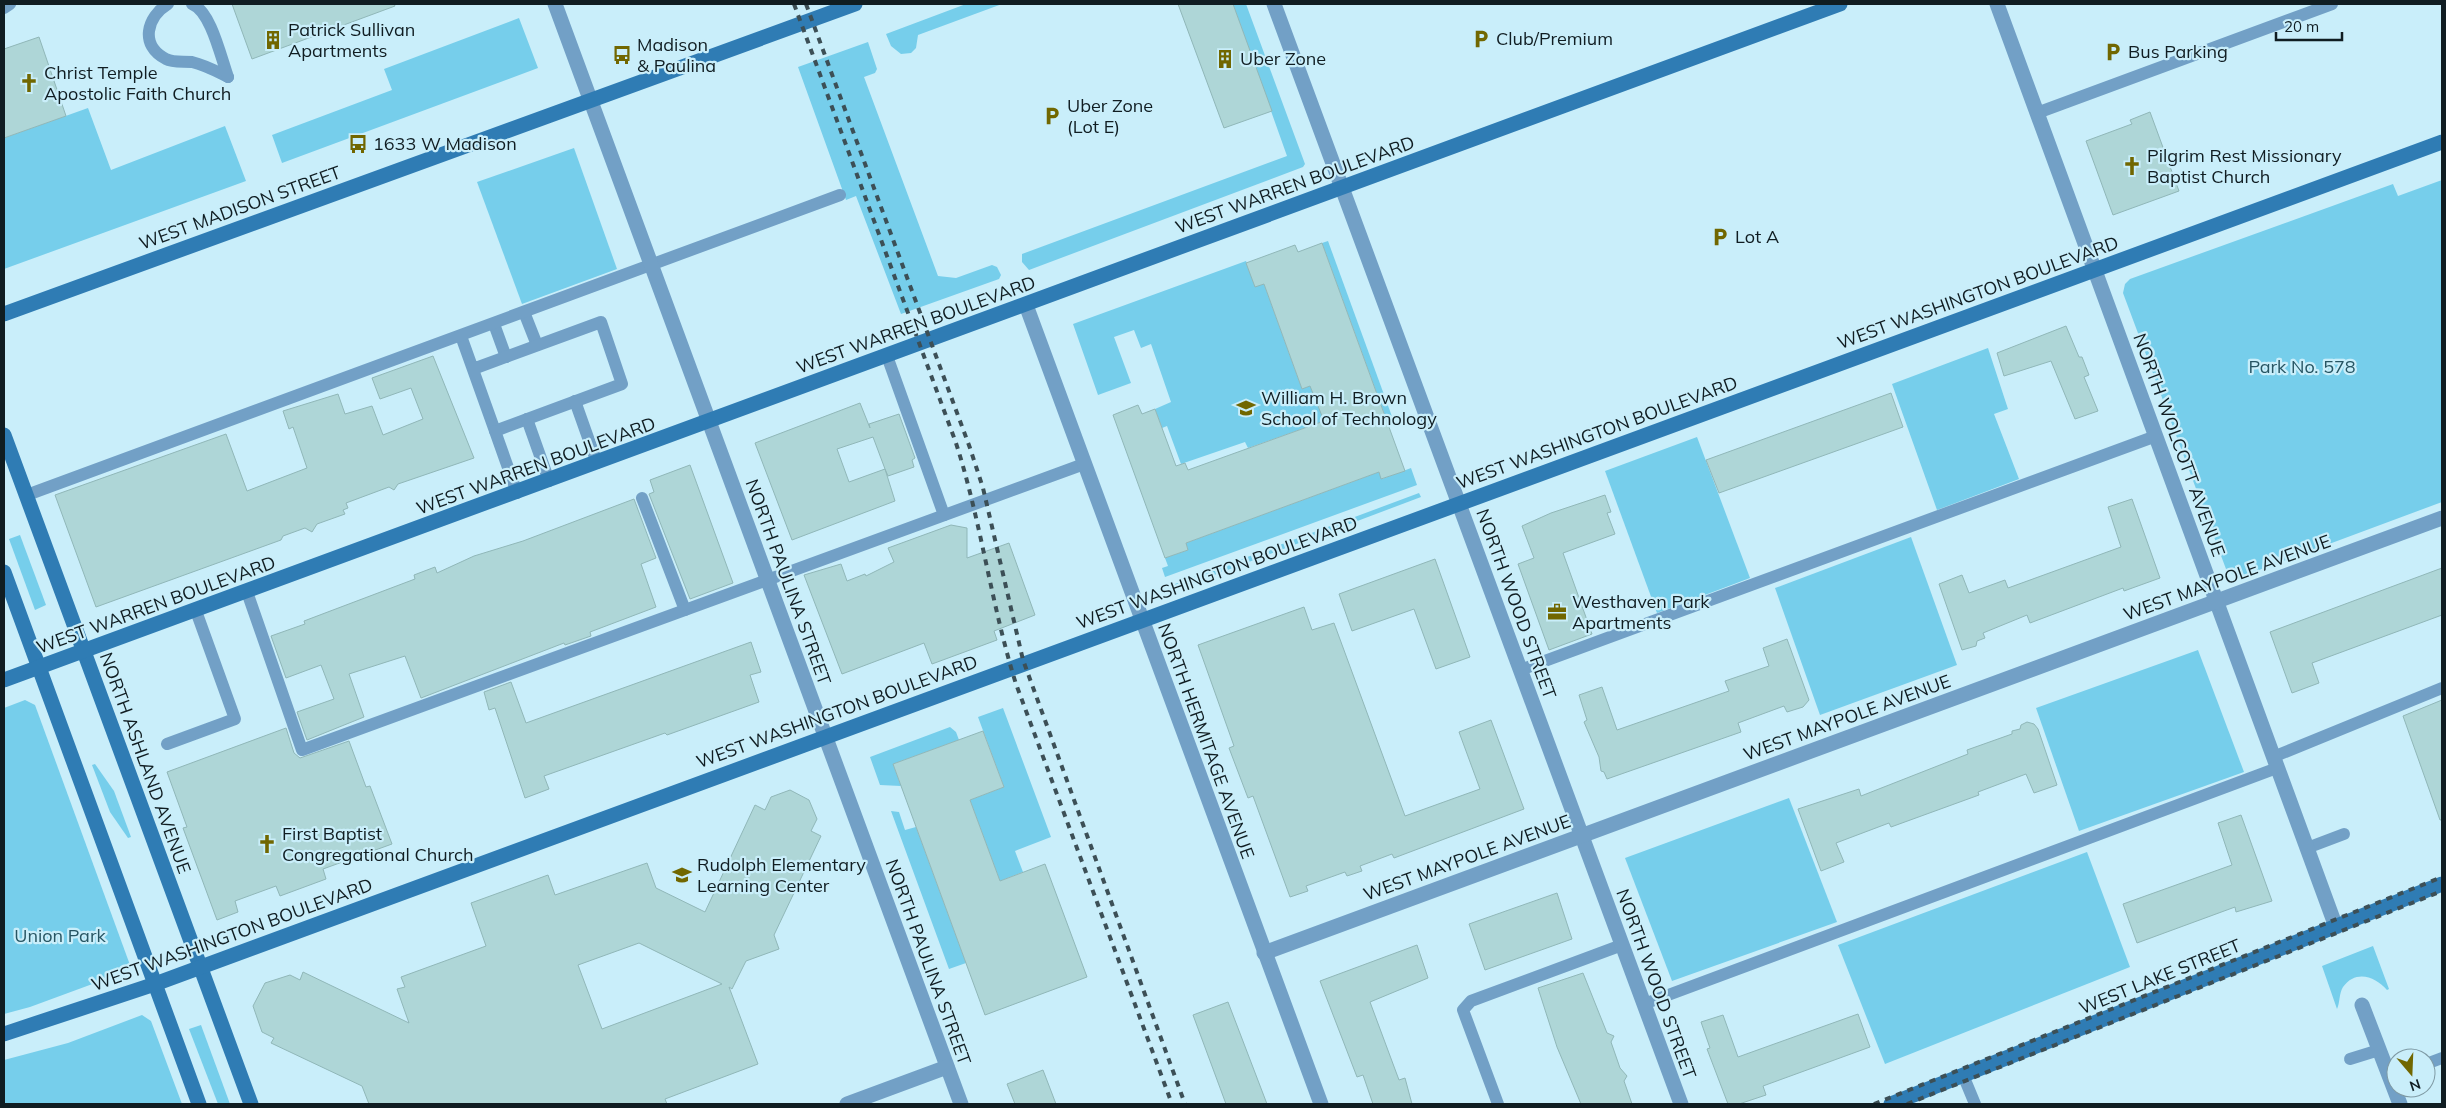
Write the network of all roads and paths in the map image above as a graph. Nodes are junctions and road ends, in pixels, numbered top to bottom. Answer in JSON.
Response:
{"nodes":[{"id":1,"x":10,"y":4,"type":"edge"},
{"id":2,"x":168,"y":4,"type":"edge"},
{"id":3,"x":192,"y":4,"type":"edge"},
{"id":4,"x":555,"y":4,"type":"edge"},
{"id":5,"x":856,"y":4,"type":"edge"},
{"id":6,"x":1274,"y":4,"type":"edge"},
{"id":7,"x":1840,"y":4,"type":"edge"},
{"id":8,"x":1997,"y":4,"type":"edge"},
{"id":9,"x":2332,"y":4,"type":"edge"},
{"id":10,"x":4,"y":8,"type":"edge"},
{"id":11,"x":591,"y":100,"type":"junction"},
{"id":12,"x":2037,"y":113,"type":"junction"},
{"id":13,"x":2442,"y":142,"type":"edge"},
{"id":14,"x":1342,"y":188,"type":"junction"},
{"id":15,"x":840,"y":195,"type":"dead end"},
{"id":16,"x":652,"y":265,"type":"junction"},
{"id":17,"x":2095,"y":270,"type":"junction"},
{"id":18,"x":1026,"y":305,"type":"junction"},
{"id":19,"x":524,"y":312,"type":"junction"},
{"id":20,"x":4,"y":314,"type":"edge"},
{"id":21,"x":494,"y":324,"type":"junction"},
{"id":22,"x":461,"y":336,"type":"junction"},
{"id":23,"x":537,"y":345,"type":"junction"},
{"id":24,"x":887,"y":356,"type":"junction"},
{"id":25,"x":506,"y":357,"type":"junction"},
{"id":26,"x":473,"y":369,"type":"junction"},
{"id":27,"x":576,"y":401,"type":"junction"},
{"id":28,"x":527,"y":419,"type":"junction"},
{"id":29,"x":709,"y":421,"type":"junction"},
{"id":30,"x":495,"y":431,"type":"junction"},
{"id":31,"x":4,"y":435,"type":"edge"},
{"id":32,"x":2156,"y":436,"type":"junction"},
{"id":33,"x":597,"y":463,"type":"junction"},
{"id":34,"x":1084,"y":464,"type":"junction"},
{"id":35,"x":549,"y":481,"type":"junction"},
{"id":36,"x":517,"y":493,"type":"junction"},
{"id":37,"x":27,"y":495,"type":"junction"},
{"id":38,"x":642,"y":498,"type":"dead end"},
{"id":39,"x":1459,"y":504,"type":"junction"},
{"id":40,"x":944,"y":515,"type":"junction"},
{"id":41,"x":2442,"y":518,"type":"edge"},
{"id":42,"x":4,"y":572,"type":"edge"},
{"id":43,"x":768,"y":580,"type":"junction"},
{"id":44,"x":247,"y":592,"type":"junction"},
{"id":45,"x":2216,"y":602,"type":"junction"},
{"id":46,"x":686,"y":610,"type":"junction"},
{"id":47,"x":196,"y":611,"type":"junction"},
{"id":48,"x":1142,"y":620,"type":"junction"},
{"id":49,"x":84,"y":652,"type":"junction"},
{"id":50,"x":39,"y":667,"type":"junction"},
{"id":51,"x":1520,"y":670,"type":"junction"},
{"id":52,"x":4,"y":680,"type":"edge"},
{"id":53,"x":2442,"y":688,"type":"edge"},
{"id":54,"x":825,"y":737,"type":"junction"},
{"id":55,"x":167,"y":744,"type":"dead end"},
{"id":56,"x":2275,"y":762,"type":"junction"},
{"id":57,"x":2344,"y":834,"type":"dead end"},
{"id":58,"x":1582,"y":836,"type":"junction"},
{"id":59,"x":2307,"y":848,"type":"junction"},
{"id":60,"x":2442,"y":884,"type":"edge"},
{"id":61,"x":2336,"y":926,"type":"junction"},
{"id":62,"x":1622,"y":945,"type":"junction"},
{"id":63,"x":1264,"y":953,"type":"junction"},
{"id":64,"x":200,"y":968,"type":"junction"},
{"id":65,"x":155,"y":984,"type":"junction"},
{"id":66,"x":1644,"y":1004,"type":"junction"},
{"id":67,"x":2362,"y":1004,"type":"dead end"},
{"id":68,"x":4,"y":1034,"type":"edge"},
{"id":69,"x":2379,"y":1050,"type":"junction"},
{"id":70,"x":2350,"y":1059,"type":"dead end"},
{"id":71,"x":2386,"y":1064,"type":"edge"},
{"id":72,"x":947,"y":1067,"type":"junction"},
{"id":73,"x":1963,"y":1075,"type":"junction"},
{"id":74,"x":200,"y":1104,"type":"edge"},
{"id":75,"x":251,"y":1104,"type":"edge"},
{"id":76,"x":847,"y":1104,"type":"edge"},
{"id":77,"x":961,"y":1104,"type":"edge"},
{"id":78,"x":1321,"y":1104,"type":"edge"},
{"id":79,"x":1498,"y":1104,"type":"edge"},
{"id":80,"x":1681,"y":1104,"type":"edge"},
{"id":81,"x":1891,"y":1104,"type":"edge"},
{"id":82,"x":1975,"y":1104,"type":"edge"}],
"edges":[{"from":1,"to":10,"type":"lane"},
{"from":2,"to":3,"type":"lane"},
{"from":4,"to":11,"type":"street","name":"NORTH PAULINA STREET"},
{"from":5,"to":11,"type":"street","name":"WEST MADISON STREET"},
{"from":6,"to":14,"type":"street","name":"NORTH WOOD STREET"},
{"from":7,"to":14,"type":"street","name":"WEST WARREN BOULEVARD"},
{"from":8,"to":12,"type":"street","name":"NORTH WOLCOTT AVENUE"},
{"from":9,"to":12,"type":"lane"},
{"from":11,"to":16,"type":"street","name":"NORTH PAULINA STREET"},
{"from":11,"to":20,"type":"street","name":"WEST MADISON STREET"},
{"from":12,"to":17,"type":"street","name":"NORTH WOLCOTT AVENUE"},
{"from":13,"to":17,"type":"street","name":"WEST WASHINGTON BOULEVARD"},
{"from":14,"to":18,"type":"street","name":"WEST WARREN BOULEVARD"},
{"from":14,"to":39,"type":"street","name":"NORTH WOOD STREET"},
{"from":15,"to":16,"type":"lane"},
{"from":16,"to":19,"type":"lane"},
{"from":16,"to":29,"type":"street","name":"NORTH PAULINA STREET"},
{"from":17,"to":32,"type":"street","name":"NORTH WOLCOTT AVENUE"},
{"from":17,"to":39,"type":"street","name":"WEST WASHINGTON BOULEVARD"},
{"from":18,"to":24,"type":"street","name":"WEST WARREN BOULEVARD"},
{"from":18,"to":34,"type":"street","name":"NORTH HERMITAGE AVENUE"},
{"from":19,"to":21,"type":"lane"},
{"from":19,"to":23,"type":"lane"},
{"from":21,"to":22,"type":"lane"},
{"from":21,"to":25,"type":"lane"},
{"from":22,"to":26,"type":"lane"},
{"from":22,"to":37,"type":"lane"},
{"from":23,"to":25,"type":"lane"},
{"from":23,"to":27,"type":"lane"},
{"from":24,"to":29,"type":"street","name":"WEST WARREN BOULEVARD"},
{"from":24,"to":40,"type":"lane"},
{"from":25,"to":26,"type":"lane"},
{"from":26,"to":30,"type":"lane"},
{"from":27,"to":28,"type":"lane"},
{"from":27,"to":33,"type":"lane"},
{"from":28,"to":30,"type":"lane"},
{"from":28,"to":35,"type":"lane"},
{"from":29,"to":33,"type":"street","name":"WEST WARREN BOULEVARD"},
{"from":29,"to":43,"type":"street","name":"NORTH PAULINA STREET"},
{"from":30,"to":36,"type":"lane"},
{"from":31,"to":37,"type":"street","name":"NORTH ASHLAND AVENUE"},
{"from":32,"to":45,"type":"street","name":"NORTH WOLCOTT AVENUE"},
{"from":32,"to":51,"type":"lane"},
{"from":33,"to":35,"type":"street","name":"WEST WARREN BOULEVARD"},
{"from":34,"to":40,"type":"lane"},
{"from":34,"to":48,"type":"street","name":"NORTH HERMITAGE AVENUE"},
{"from":35,"to":36,"type":"street","name":"WEST WARREN BOULEVARD"},
{"from":36,"to":44,"type":"street","name":"WEST WARREN BOULEVARD"},
{"from":37,"to":49,"type":"street","name":"NORTH ASHLAND AVENUE"},
{"from":38,"to":46,"type":"lane"},
{"from":39,"to":48,"type":"street","name":"WEST WASHINGTON BOULEVARD"},
{"from":39,"to":51,"type":"street","name":"NORTH WOOD STREET"},
{"from":40,"to":43,"type":"lane"},
{"from":41,"to":45,"type":"street","name":"WEST MAYPOLE AVENUE"},
{"from":42,"to":50,"type":"street"},
{"from":43,"to":46,"type":"lane"},
{"from":43,"to":54,"type":"street","name":"NORTH PAULINA STREET"},
{"from":44,"to":46,"type":"lane"},
{"from":44,"to":47,"type":"street","name":"WEST WARREN BOULEVARD"},
{"from":45,"to":56,"type":"street","name":"NORTH WOLCOTT AVENUE"},
{"from":45,"to":58,"type":"street","name":"WEST MAYPOLE AVENUE"},
{"from":47,"to":49,"type":"street","name":"WEST WARREN BOULEVARD"},
{"from":47,"to":55,"type":"lane"},
{"from":48,"to":54,"type":"street","name":"WEST WASHINGTON BOULEVARD"},
{"from":48,"to":63,"type":"street","name":"NORTH HERMITAGE AVENUE"},
{"from":49,"to":50,"type":"street","name":"WEST WARREN BOULEVARD"},
{"from":49,"to":64,"type":"street","name":"NORTH ASHLAND AVENUE"},
{"from":50,"to":52,"type":"street","name":"WEST WARREN BOULEVARD"},
{"from":50,"to":65,"type":"street"},
{"from":51,"to":58,"type":"street","name":"NORTH WOOD STREET"},
{"from":53,"to":56,"type":"lane"},
{"from":54,"to":64,"type":"street","name":"WEST WASHINGTON BOULEVARD"},
{"from":54,"to":72,"type":"street","name":"NORTH PAULINA STREET"},
{"from":56,"to":59,"type":"street","name":"NORTH WOLCOTT AVENUE"},
{"from":56,"to":66,"type":"lane"},
{"from":57,"to":59,"type":"lane"},
{"from":58,"to":62,"type":"street","name":"NORTH WOOD STREET"},
{"from":58,"to":63,"type":"street","name":"WEST MAYPOLE AVENUE"},
{"from":59,"to":61,"type":"street","name":"NORTH WOLCOTT AVENUE"},
{"from":60,"to":61,"type":"street","name":"WEST LAKE STREET"},
{"from":61,"to":73,"type":"street","name":"WEST LAKE STREET"},
{"from":62,"to":66,"type":"street","name":"NORTH WOOD STREET"},
{"from":62,"to":79,"type":"lane"},
{"from":63,"to":78,"type":"street","name":"NORTH HERMITAGE AVENUE"},
{"from":64,"to":65,"type":"street","name":"WEST WASHINGTON BOULEVARD"},
{"from":64,"to":75,"type":"street","name":"NORTH ASHLAND AVENUE"},
{"from":65,"to":68,"type":"street","name":"WEST WASHINGTON BOULEVARD"},
{"from":65,"to":74,"type":"street"},
{"from":66,"to":80,"type":"street","name":"NORTH WOOD STREET"},
{"from":67,"to":69,"type":"street"},
{"from":69,"to":70,"type":"lane"},
{"from":69,"to":71,"type":"street"},
{"from":72,"to":76,"type":"street"},
{"from":72,"to":77,"type":"street","name":"NORTH PAULINA STREET"},
{"from":73,"to":81,"type":"street","name":"WEST LAKE STREET"},
{"from":73,"to":82,"type":"lane"}]}
